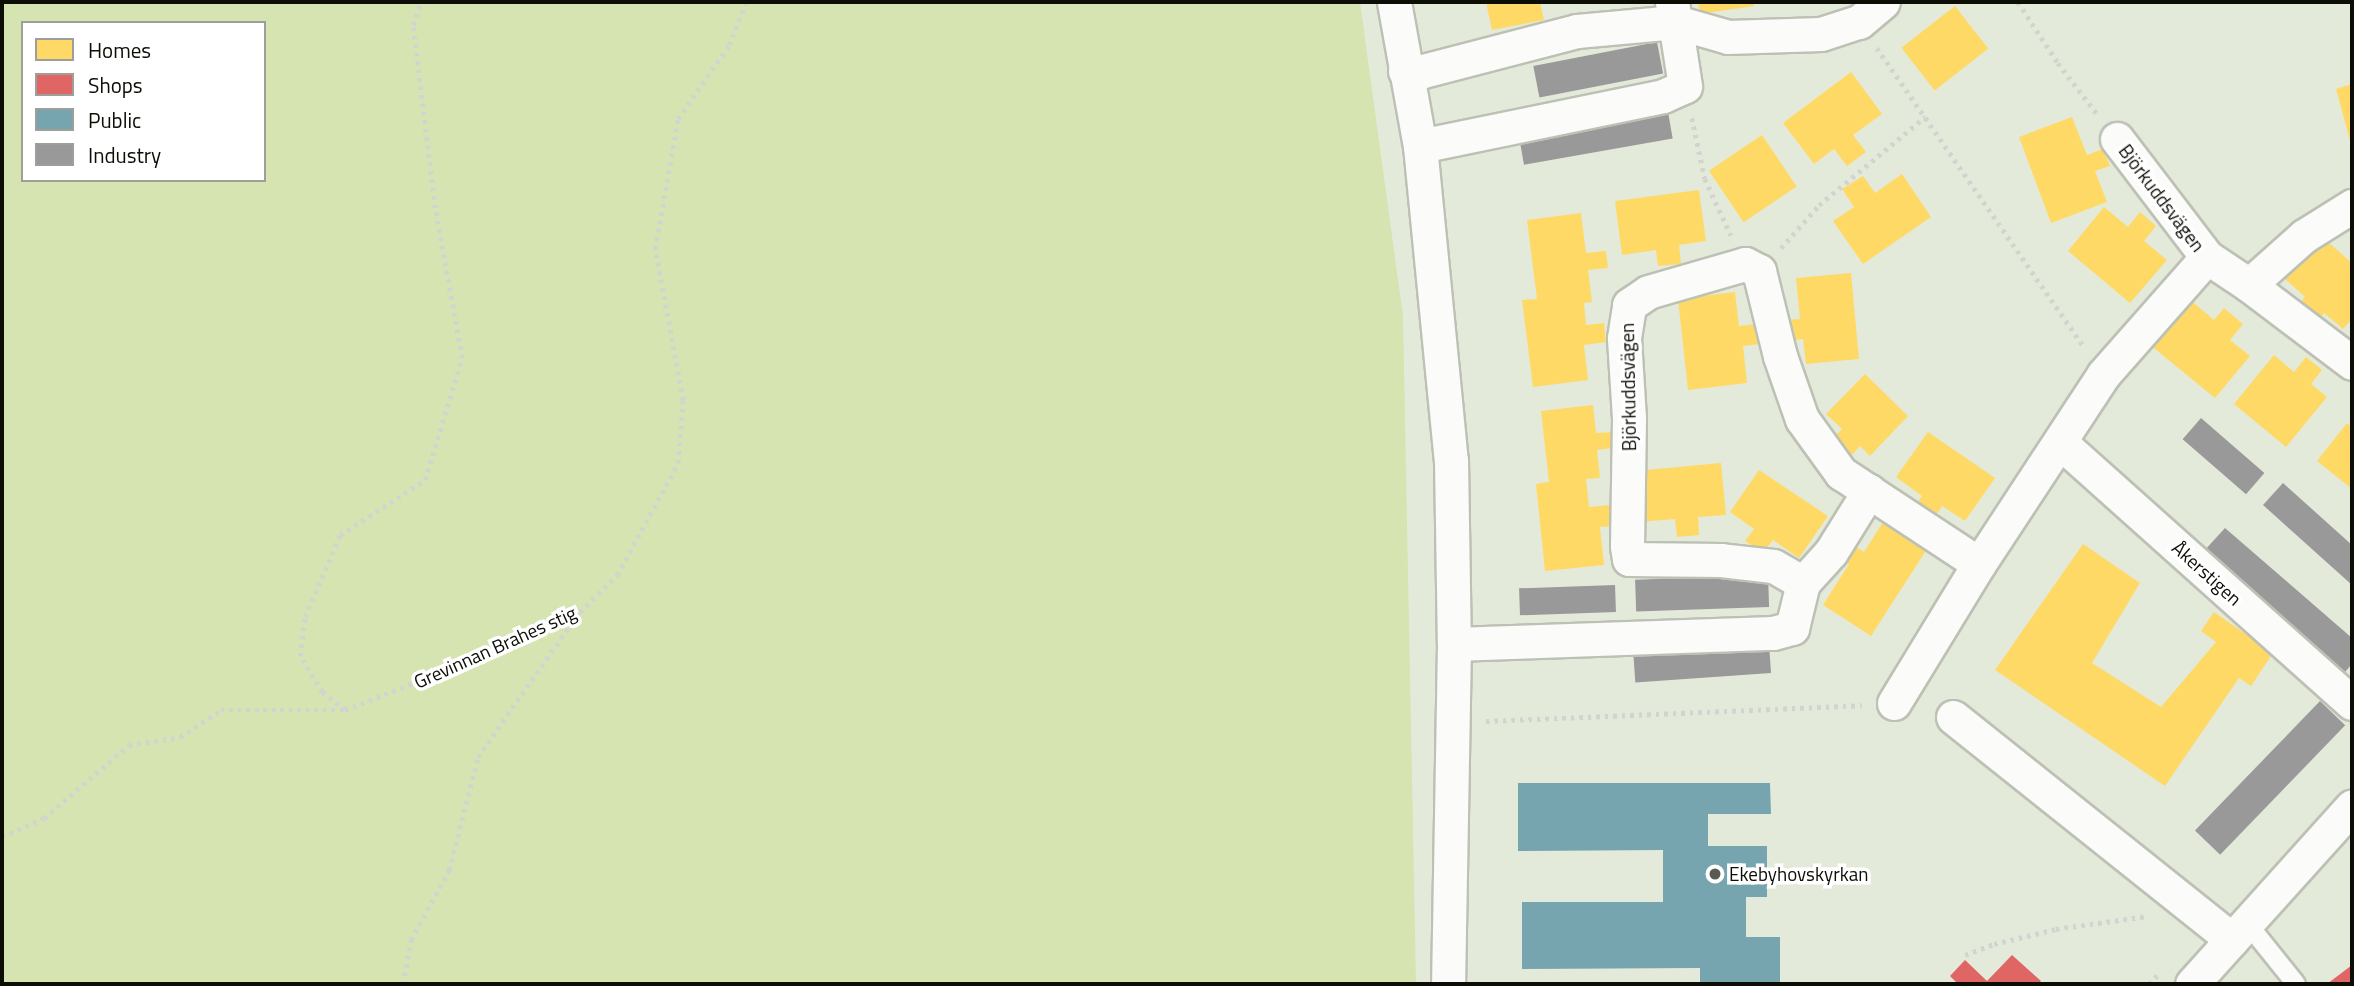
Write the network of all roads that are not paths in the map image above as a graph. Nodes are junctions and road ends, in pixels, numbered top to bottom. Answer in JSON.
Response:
{"nodes":[{"id":1,"x":1394,"y":2,"type":"edge"},
{"id":2,"x":1674,"y":12,"type":"edge"},
{"id":3,"x":1871,"y":12,"type":"edge"},
{"id":4,"x":1575,"y":16,"type":"edge"},
{"id":5,"x":1405,"y":71,"type":"junction"},
{"id":6,"x":2117,"y":139,"type":"road end"},
{"id":7,"x":1419,"y":146,"type":"junction"},
{"id":8,"x":2352,"y":206,"type":"edge"},
{"id":9,"x":2207,"y":257,"type":"junction"},
{"id":10,"x":2249,"y":285,"type":"junction"},
{"id":11,"x":2352,"y":363,"type":"edge"},
{"id":12,"x":2062,"y":443,"type":"junction"},
{"id":13,"x":1869,"y":491,"type":"junction"},
{"id":14,"x":1979,"y":564,"type":"junction"},
{"id":15,"x":1803,"y":583,"type":"junction"},
{"id":16,"x":1454,"y":644,"type":"junction"},
{"id":17,"x":2352,"y":703,"type":"edge"},
{"id":18,"x":1894,"y":704,"type":"road end"},
{"id":19,"x":1953,"y":717,"type":"dead end"},
{"id":20,"x":2352,"y":806,"type":"edge"},
{"id":21,"x":2239,"y":931,"type":"junction"},
{"id":22,"x":1448,"y":984,"type":"edge"},
{"id":23,"x":2192,"y":984,"type":"edge"},
{"id":24,"x":2296,"y":984,"type":"edge"}],
"edges":[{"from":1,"to":5,"type":"street"},
{"from":2,"to":3,"type":"street"},
{"from":2,"to":4,"type":"street"},
{"from":2,"to":7,"type":"street"},
{"from":4,"to":5,"type":"street"},
{"from":5,"to":7,"type":"street"},
{"from":6,"to":9,"type":"street","name":"Björkuddsvägen"},
{"from":7,"to":16,"type":"street"},
{"from":8,"to":10,"type":"street"},
{"from":9,"to":10,"type":"street","name":"Björkuddsvägen"},
{"from":9,"to":12,"type":"street","name":"Björkuddsvägen"},
{"from":10,"to":11,"type":"street","name":"Björkuddsvägen"},
{"from":12,"to":14,"type":"street","name":"Björkuddsvägen"},
{"from":12,"to":17,"type":"street","name":"Åkerstigen"},
{"from":13,"to":14,"type":"street"},
{"from":13,"to":15,"type":"street"},
{"from":13,"to":15,"type":"street","name":"Björkuddsvägen"},
{"from":14,"to":18,"type":"street","name":"Björkuddsvägen"},
{"from":15,"to":16,"type":"street"},
{"from":16,"to":22,"type":"street"},
{"from":19,"to":21,"type":"street"},
{"from":20,"to":21,"type":"street"},
{"from":21,"to":23,"type":"street"},
{"from":21,"to":24,"type":"lane"}]}
